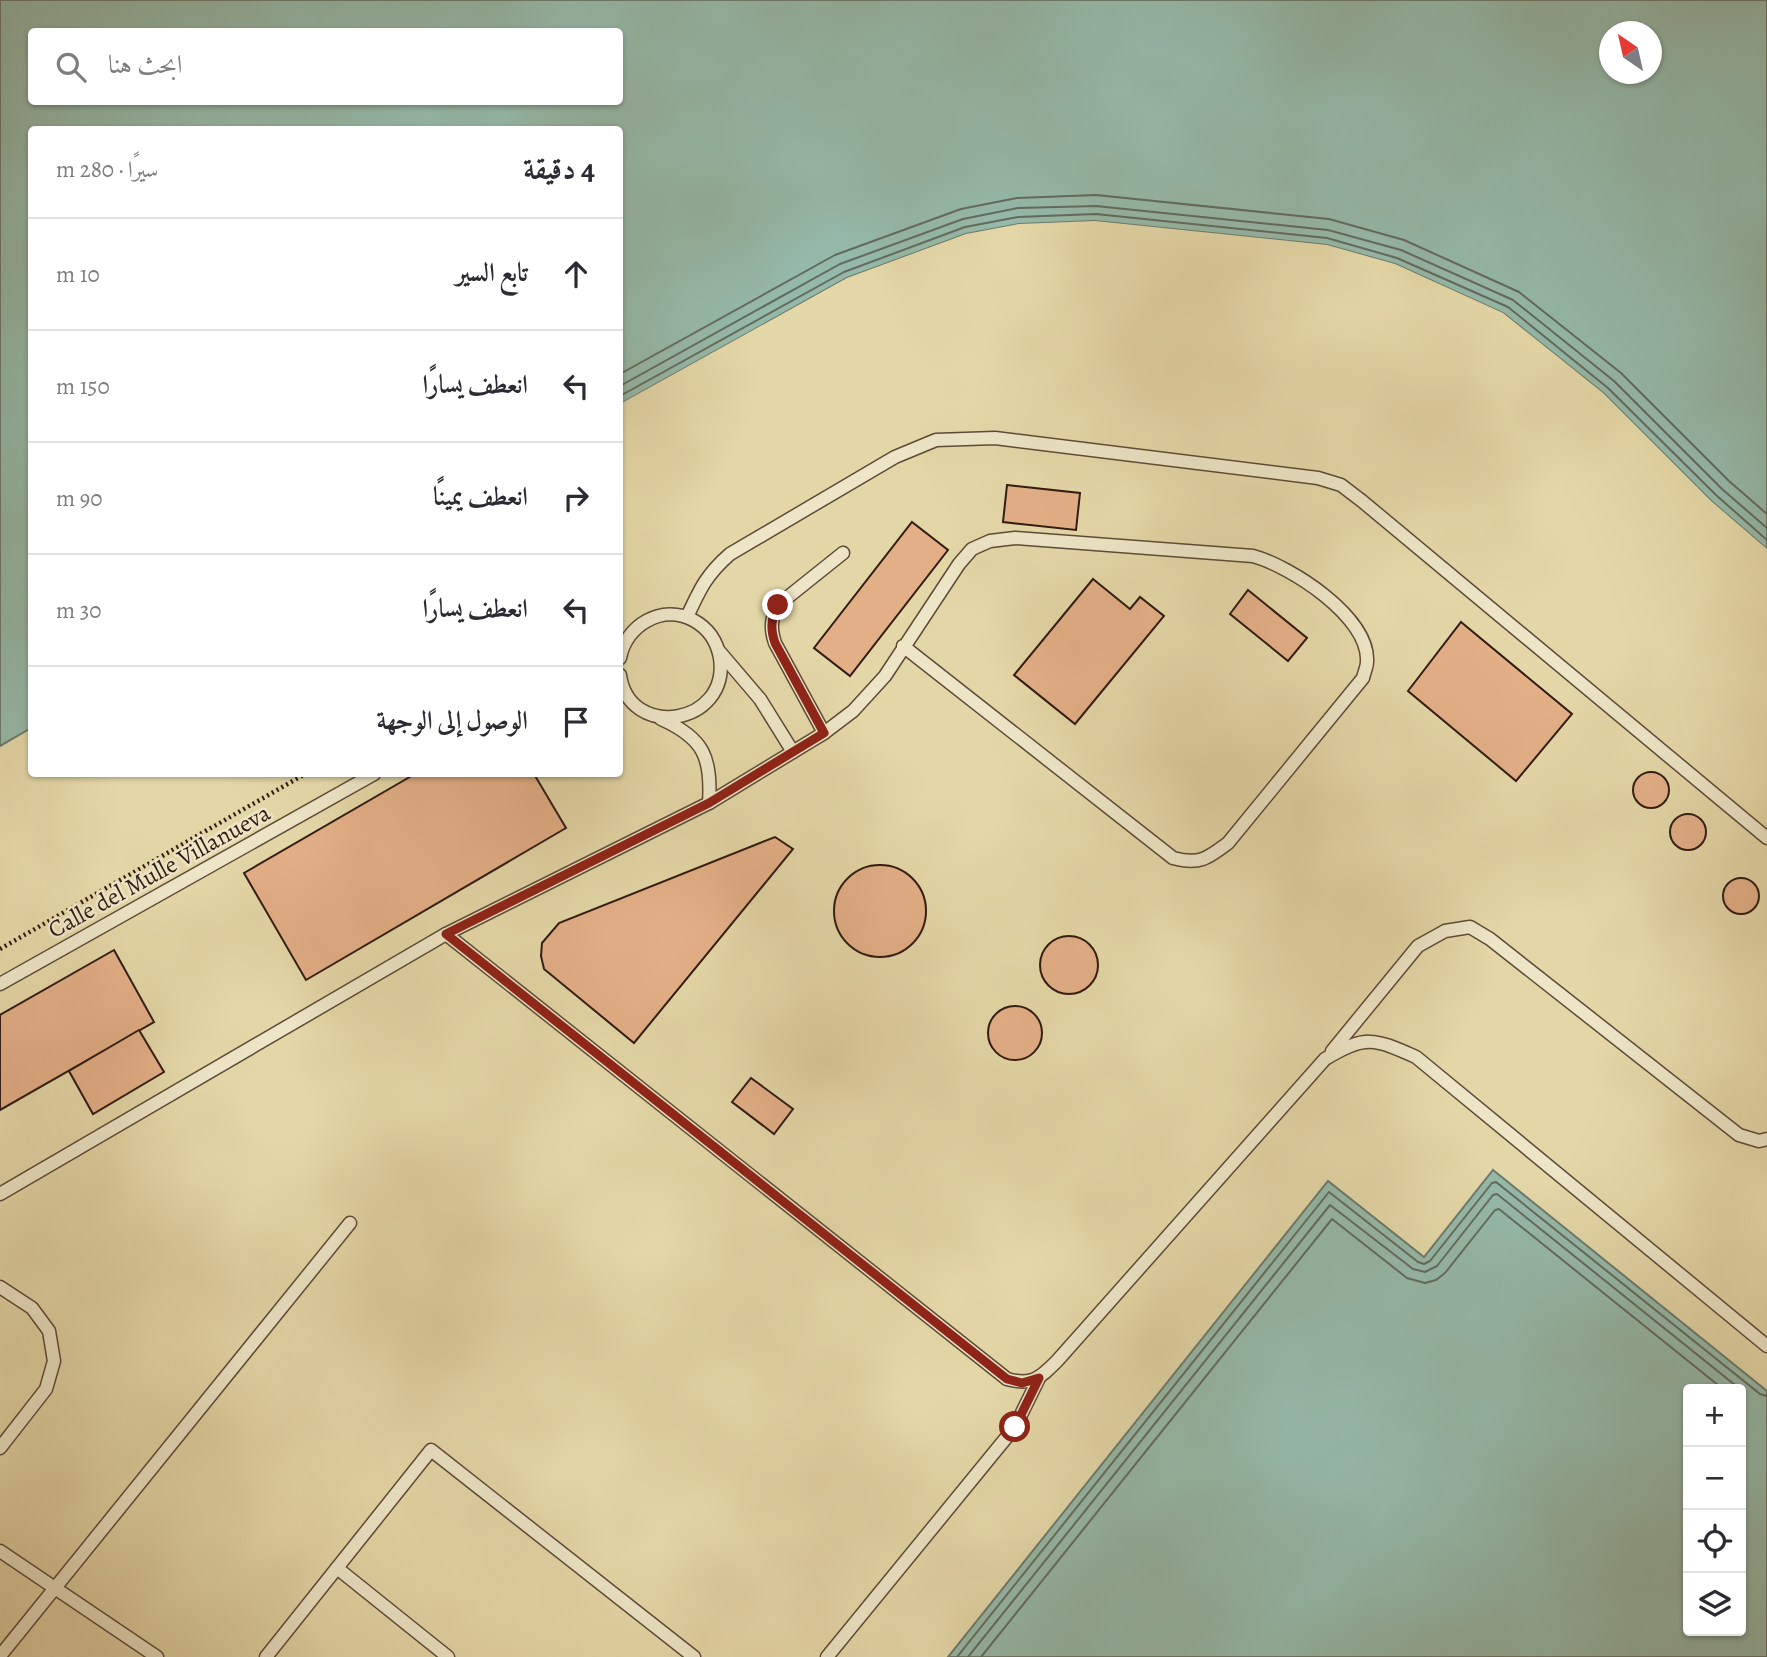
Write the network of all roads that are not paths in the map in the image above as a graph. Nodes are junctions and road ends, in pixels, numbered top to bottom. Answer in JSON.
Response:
{"nodes":[{"id":1,"x":843,"y":553,"type":"dead end"},
{"id":2,"x":687,"y":617,"type":"junction"},
{"id":3,"x":641,"y":623,"type":"junction"},
{"id":4,"x":623,"y":630,"type":"edge"},
{"id":5,"x":623,"y":646,"type":"edge"},
{"id":6,"x":903,"y":646,"type":"junction"},
{"id":7,"x":719,"y":651,"type":"junction"},
{"id":8,"x":623,"y":683,"type":"edge"},
{"id":9,"x":623,"y":702,"type":"edge"},
{"id":10,"x":638,"y":708,"type":"junction"},
{"id":11,"x":658,"y":718,"type":"junction"},
{"id":12,"x":824,"y":733,"type":"junction"},
{"id":13,"x":793,"y":752,"type":"junction"},
{"id":14,"x":369,"y":777,"type":"edge"},
{"id":15,"x":709,"y":803,"type":"junction"},
{"id":16,"x":1767,"y":838,"type":"edge"},
{"id":17,"x":446,"y":934,"type":"junction"},
{"id":18,"x":0,"y":984,"type":"edge"},
{"id":19,"x":1325,"y":1059,"type":"junction"},
{"id":20,"x":1767,"y":1139,"type":"edge"},
{"id":21,"x":0,"y":1194,"type":"edge"},
{"id":22,"x":350,"y":1223,"type":"dead end"},
{"id":23,"x":0,"y":1287,"type":"edge"},
{"id":24,"x":1767,"y":1346,"type":"edge"},
{"id":25,"x":1039,"y":1378,"type":"junction"},
{"id":26,"x":0,"y":1448,"type":"edge"},
{"id":27,"x":0,"y":1551,"type":"edge"},
{"id":28,"x":337,"y":1568,"type":"junction"},
{"id":29,"x":54,"y":1586,"type":"junction"},
{"id":30,"x":0,"y":1656,"type":"edge"},
{"id":31,"x":157,"y":1657,"type":"edge"},
{"id":32,"x":266,"y":1657,"type":"edge"},
{"id":33,"x":448,"y":1657,"type":"edge"},
{"id":34,"x":694,"y":1657,"type":"edge"},
{"id":35,"x":827,"y":1657,"type":"edge"}],
"edges":[{"from":1,"to":12,"type":"lane"},
{"from":2,"to":3,"type":"lane"},
{"from":2,"to":7,"type":"lane"},
{"from":2,"to":16,"type":"lane"},
{"from":3,"to":4,"type":"lane"},
{"from":3,"to":5,"type":"lane"},
{"from":6,"to":6,"type":"lane"},
{"from":6,"to":12,"type":"lane"},
{"from":7,"to":11,"type":"lane"},
{"from":7,"to":13,"type":"lane"},
{"from":8,"to":10,"type":"lane"},
{"from":9,"to":10,"type":"lane"},
{"from":10,"to":11,"type":"lane"},
{"from":11,"to":15,"type":"lane"},
{"from":12,"to":13,"type":"lane"},
{"from":13,"to":15,"type":"lane"},
{"from":14,"to":18,"type":"lane","name":"Calle del Mulle Villanueva"},
{"from":15,"to":17,"type":"lane"},
{"from":17,"to":21,"type":"lane"},
{"from":17,"to":25,"type":"lane"},
{"from":19,"to":20,"type":"lane"},
{"from":19,"to":24,"type":"lane"},
{"from":19,"to":25,"type":"lane"},
{"from":22,"to":29,"type":"lane"},
{"from":23,"to":26,"type":"lane"},
{"from":25,"to":35,"type":"lane"},
{"from":27,"to":29,"type":"lane"},
{"from":28,"to":32,"type":"lane"},
{"from":28,"to":33,"type":"lane"},
{"from":28,"to":34,"type":"lane"},
{"from":29,"to":30,"type":"lane"},
{"from":29,"to":31,"type":"lane"}]}
